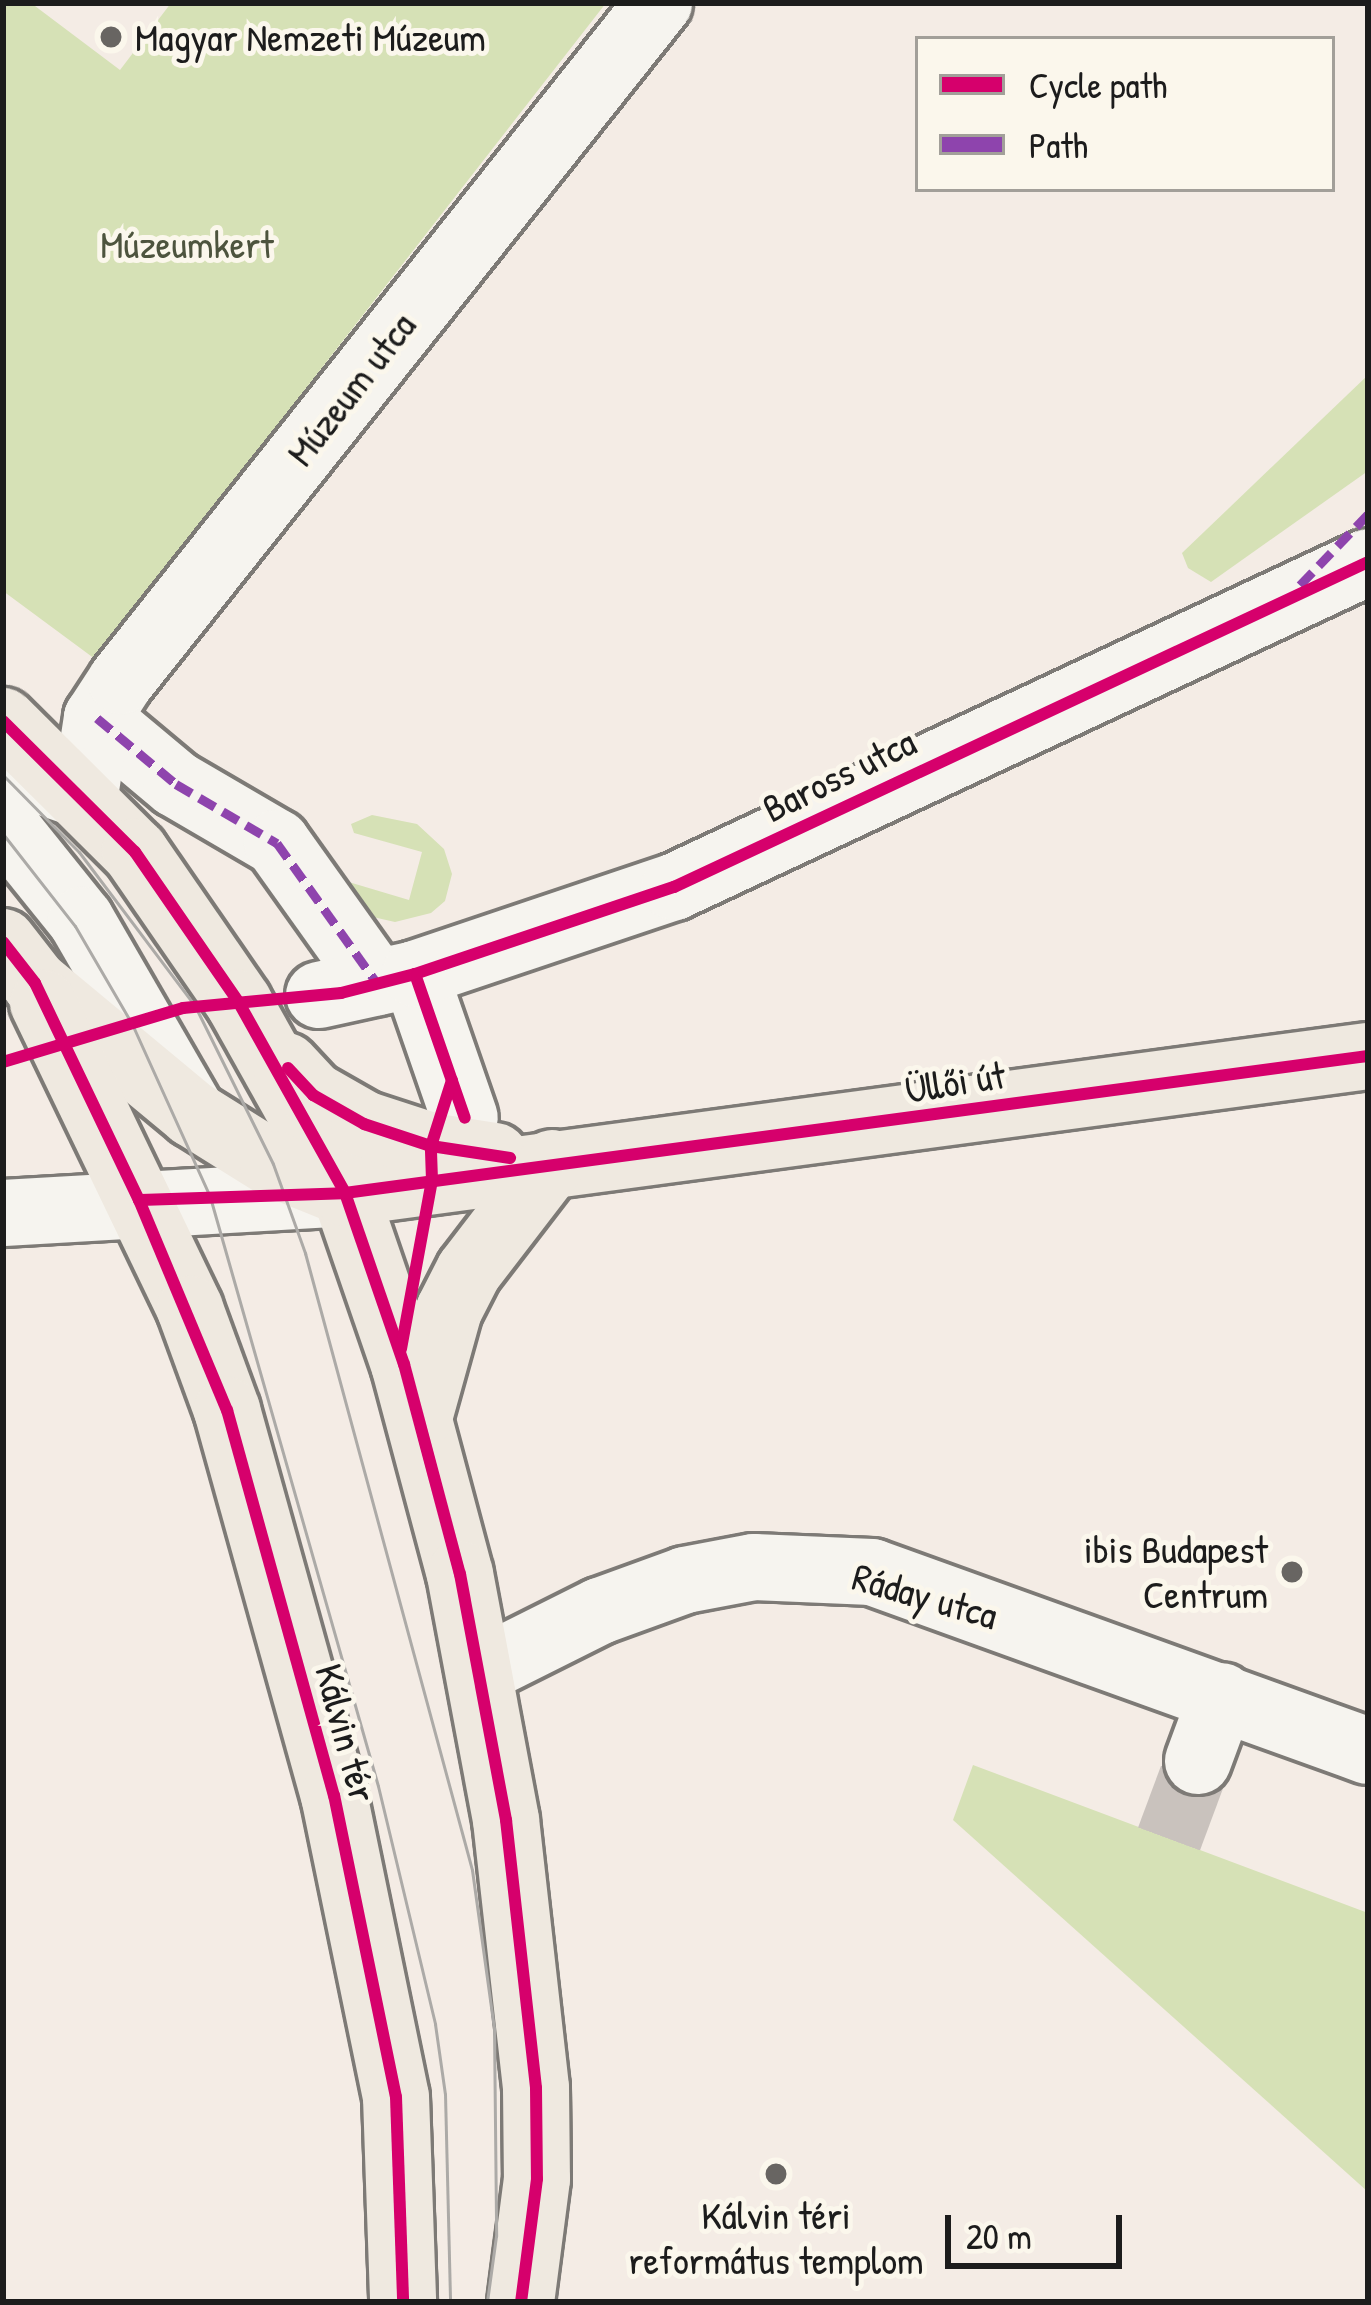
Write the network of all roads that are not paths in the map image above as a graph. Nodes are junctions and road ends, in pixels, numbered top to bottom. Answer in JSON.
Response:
{"nodes":[{"id":1,"x":658,"y":3,"type":"edge"},
{"id":2,"x":1368,"y":514,"type":"edge"},
{"id":3,"x":1368,"y":562,"type":"edge"},
{"id":4,"x":1296,"y":589,"type":"junction"},
{"id":5,"x":98,"y":718,"type":"junction"},
{"id":6,"x":3,"y":722,"type":"edge"},
{"id":7,"x":3,"y":768,"type":"edge"},
{"id":8,"x":85,"y":796,"type":"junction"},
{"id":9,"x":3,"y":823,"type":"edge"},
{"id":10,"x":19,"y":963,"type":"edge"},
{"id":11,"x":370,"y":984,"type":"junction"},
{"id":12,"x":259,"y":1036,"type":"junction"},
{"id":13,"x":1368,"y":1057,"type":"edge"},
{"id":14,"x":194,"y":1114,"type":"junction"},
{"id":15,"x":465,"y":1118,"type":"dead end"},
{"id":16,"x":552,"y":1163,"type":"junction"},
{"id":17,"x":345,"y":1193,"type":"junction"},
{"id":18,"x":139,"y":1200,"type":"junction"},
{"id":19,"x":3,"y":1213,"type":"edge"},
{"id":20,"x":419,"y":1418,"type":"junction"},
{"id":21,"x":480,"y":1671,"type":"junction"},
{"id":22,"x":1222,"y":1696,"type":"junction"},
{"id":23,"x":1368,"y":1751,"type":"edge"},
{"id":24,"x":1198,"y":1761,"type":"tunnel mouth"},
{"id":25,"x":403,"y":2302,"type":"edge"},
{"id":26,"x":521,"y":2302,"type":"edge"}],
"edges":[{"from":1,"to":5,"type":"street","name":"Múzeum utca"},
{"from":2,"to":4,"type":"street","name":"Baross utca"},
{"from":3,"to":4,"type":"street","name":"Baross utca"},
{"from":4,"to":11,"type":"street","name":"Baross utca"},
{"from":5,"to":8,"type":"street","name":"Múzeum utca"},
{"from":5,"to":11,"type":"street"},
{"from":6,"to":8,"type":"main road"},
{"from":7,"to":8,"type":"street"},
{"from":8,"to":12,"type":"main road"},
{"from":9,"to":14,"type":"street"},
{"from":10,"to":14,"type":"main road","name":"Kálvin tér"},
{"from":10,"to":18,"type":"main road","name":"Kálvin tér"},
{"from":11,"to":15,"type":"street"},
{"from":12,"to":16,"type":"main road"},
{"from":12,"to":17,"type":"main road"},
{"from":13,"to":16,"type":"main road","name":"Üllői út"},
{"from":14,"to":17,"type":"main road","name":"Kálvin tér"},
{"from":16,"to":17,"type":"main road"},
{"from":16,"to":20,"type":"main road"},
{"from":17,"to":18,"type":"street"},
{"from":17,"to":20,"type":"main road"},
{"from":18,"to":19,"type":"street"},
{"from":18,"to":25,"type":"main road","name":"Kálvin tér"},
{"from":20,"to":21,"type":"main road"},
{"from":21,"to":22,"type":"street","name":"Ráday utca"},
{"from":21,"to":26,"type":"main road"},
{"from":22,"to":23,"type":"street","name":"Ráday utca"},
{"from":22,"to":24,"type":"street"}]}
